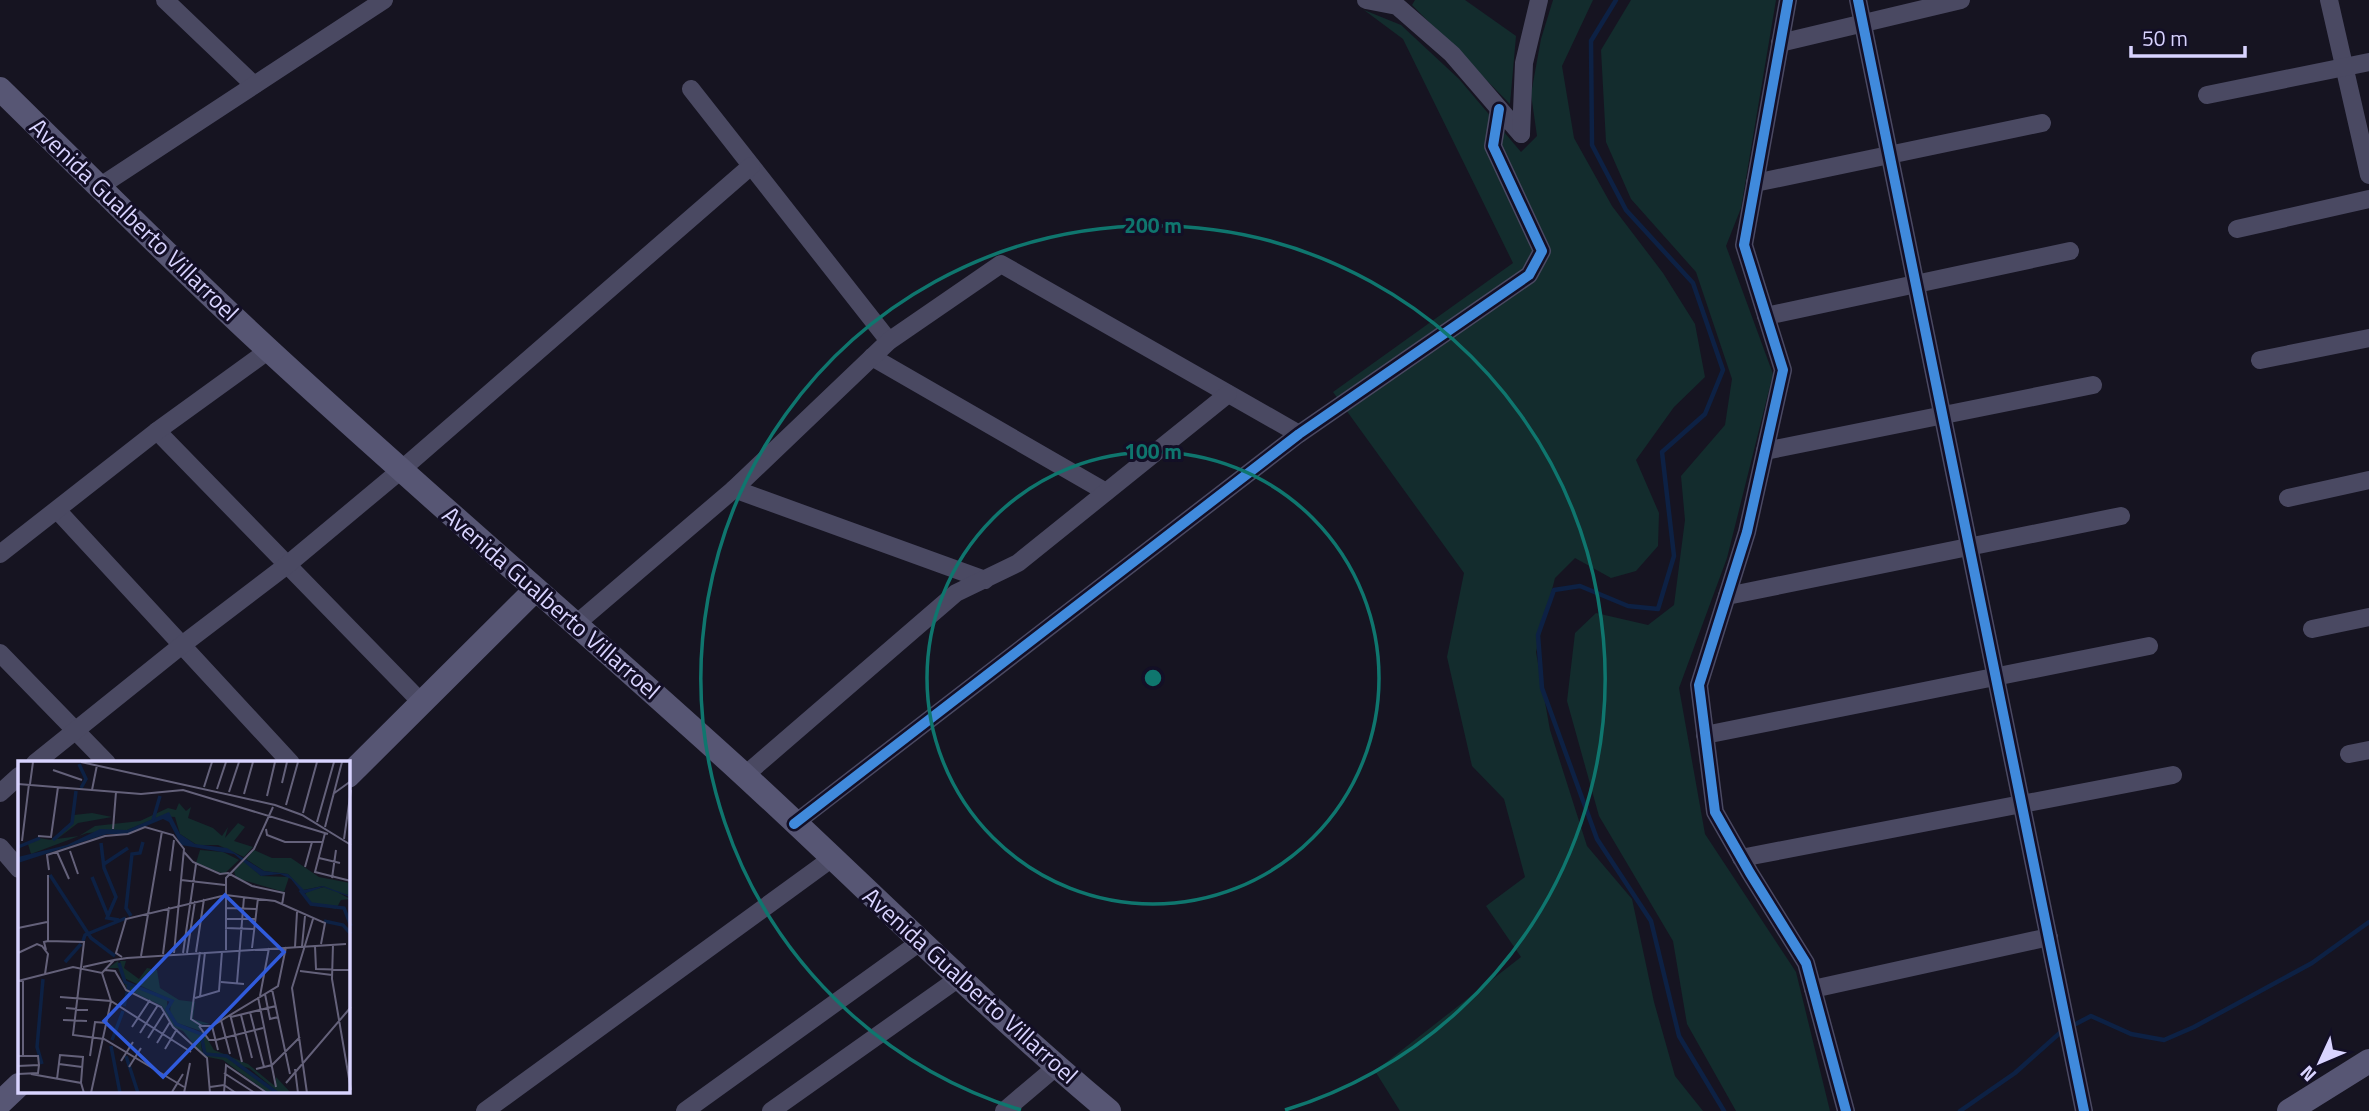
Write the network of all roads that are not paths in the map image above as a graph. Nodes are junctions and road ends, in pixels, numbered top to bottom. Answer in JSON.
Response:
{"nodes":[{"id":1,"x":165,"y":0,"type":"edge"},
{"id":2,"x":384,"y":0,"type":"edge"},
{"id":3,"x":1366,"y":0,"type":"edge"},
{"id":4,"x":1539,"y":0,"type":"edge"},
{"id":5,"x":1788,"y":0,"type":"edge"},
{"id":6,"x":1858,"y":0,"type":"edge"},
{"id":7,"x":1961,"y":0,"type":"edge"},
{"id":8,"x":2329,"y":0,"type":"edge"},
{"id":9,"x":1399,"y":3,"type":"edge"},
{"id":10,"x":1863,"y":23,"type":"junction"},
{"id":11,"x":1780,"y":43,"type":"junction"},
{"id":12,"x":2369,"y":62,"type":"edge"},
{"id":13,"x":2344,"y":67,"type":"junction"},
{"id":14,"x":254,"y":85,"type":"junction"},
{"id":15,"x":0,"y":89,"type":"edge"},
{"id":16,"x":691,"y":89,"type":"dead end"},
{"id":17,"x":2207,"y":95,"type":"dead end"},
{"id":18,"x":1499,"y":109,"type":"junction"},
{"id":19,"x":2042,"y":124,"type":"dead end"},
{"id":20,"x":1889,"y":155,"type":"junction"},
{"id":21,"x":751,"y":166,"type":"junction"},
{"id":22,"x":2369,"y":175,"type":"edge"},
{"id":23,"x":1755,"y":183,"type":"junction"},
{"id":24,"x":99,"y":187,"type":"junction"},
{"id":25,"x":2369,"y":200,"type":"edge"},
{"id":26,"x":2237,"y":229,"type":"dead end"},
{"id":27,"x":2070,"y":251,"type":"dead end"},
{"id":28,"x":1916,"y":284,"type":"junction"},
{"id":29,"x":1766,"y":316,"type":"junction"},
{"id":30,"x":2369,"y":338,"type":"edge"},
{"id":31,"x":889,"y":341,"type":"junction"},
{"id":32,"x":269,"y":350,"type":"junction"},
{"id":33,"x":872,"y":357,"type":"junction"},
{"id":34,"x":2260,"y":360,"type":"dead end"},
{"id":35,"x":2092,"y":385,"type":"dead end"},
{"id":36,"x":1228,"y":394,"type":"junction"},
{"id":37,"x":1942,"y":415,"type":"junction"},
{"id":38,"x":157,"y":431,"type":"junction"},
{"id":39,"x":1298,"y":434,"type":"junction"},
{"id":40,"x":1765,"y":451,"type":"junction"},
{"id":41,"x":401,"y":470,"type":"junction"},
{"id":42,"x":2369,"y":480,"type":"edge"},
{"id":43,"x":734,"y":489,"type":"junction"},
{"id":44,"x":1106,"y":492,"type":"junction"},
{"id":45,"x":2288,"y":498,"type":"dead end"},
{"id":46,"x":57,"y":510,"type":"junction"},
{"id":47,"x":2121,"y":516,"type":"dead end"},
{"id":48,"x":1969,"y":546,"type":"junction"},
{"id":49,"x":0,"y":554,"type":"edge"},
{"id":50,"x":287,"y":565,"type":"junction"},
{"id":51,"x":985,"y":580,"type":"junction"},
{"id":52,"x":535,"y":590,"type":"junction"},
{"id":53,"x":1727,"y":596,"type":"junction"},
{"id":54,"x":2369,"y":617,"type":"edge"},
{"id":55,"x":576,"y":624,"type":"junction"},
{"id":56,"x":2312,"y":629,"type":"dead end"},
{"id":57,"x":182,"y":645,"type":"junction"},
{"id":58,"x":2149,"y":646,"type":"dead end"},
{"id":59,"x":0,"y":653,"type":"edge"},
{"id":60,"x":1996,"y":677,"type":"junction"},
{"id":61,"x":422,"y":703,"type":"junction"},
{"id":62,"x":75,"y":729,"type":"junction"},
{"id":63,"x":1705,"y":735,"type":"junction"},
{"id":64,"x":2369,"y":750,"type":"edge"},
{"id":65,"x":2349,"y":754,"type":"dead end"},
{"id":66,"x":37,"y":761,"type":"edge"},
{"id":67,"x":105,"y":761,"type":"edge"},
{"id":68,"x":289,"y":761,"type":"edge"},
{"id":69,"x":350,"y":774,"type":"edge"},
{"id":70,"x":2173,"y":775,"type":"dead end"},
{"id":71,"x":744,"y":776,"type":"junction"},
{"id":72,"x":18,"y":777,"type":"edge"},
{"id":73,"x":0,"y":793,"type":"edge"},
{"id":74,"x":2021,"y":804,"type":"junction"},
{"id":75,"x":794,"y":824,"type":"junction"},
{"id":76,"x":0,"y":847,"type":"edge"},
{"id":77,"x":1741,"y":858,"type":"junction"},
{"id":78,"x":831,"y":859,"type":"junction"},
{"id":79,"x":18,"y":868,"type":"edge"},
{"id":80,"x":2049,"y":937,"type":"junction"},
{"id":81,"x":920,"y":942,"type":"junction"},
{"id":82,"x":959,"y":978,"type":"junction"},
{"id":83,"x":1813,"y":989,"type":"junction"},
{"id":84,"x":2369,"y":1061,"type":"edge"},
{"id":85,"x":1056,"y":1067,"type":"junction"},
{"id":86,"x":18,"y":1086,"type":"edge"},
{"id":87,"x":0,"y":1103,"type":"edge"},
{"id":88,"x":485,"y":1111,"type":"edge"},
{"id":89,"x":685,"y":1111,"type":"edge"},
{"id":90,"x":771,"y":1111,"type":"edge"},
{"id":91,"x":1004,"y":1111,"type":"edge"},
{"id":92,"x":1109,"y":1111,"type":"edge"},
{"id":93,"x":1846,"y":1111,"type":"edge"},
{"id":94,"x":2084,"y":1111,"type":"edge"},
{"id":95,"x":2288,"y":1111,"type":"edge"}],
"edges":[{"from":1,"to":14,"type":"street"},
{"from":2,"to":14,"type":"street"},
{"from":3,"to":9,"type":"street"},
{"from":4,"to":18,"type":"street"},
{"from":5,"to":11,"type":"street"},
{"from":6,"to":10,"type":"street"},
{"from":7,"to":10,"type":"street"},
{"from":8,"to":13,"type":"street"},
{"from":9,"to":18,"type":"street"},
{"from":10,"to":11,"type":"street"},
{"from":10,"to":20,"type":"street"},
{"from":11,"to":23,"type":"street"},
{"from":12,"to":13,"type":"street"},
{"from":13,"to":17,"type":"street"},
{"from":13,"to":22,"type":"street"},
{"from":14,"to":24,"type":"street"},
{"from":15,"to":24,"type":"main road","name":"Avenida Gualberto Villarroel"},
{"from":16,"to":21,"type":"street"},
{"from":18,"to":39,"type":"street"},
{"from":19,"to":20,"type":"street"},
{"from":20,"to":23,"type":"street"},
{"from":20,"to":28,"type":"street"},
{"from":21,"to":31,"type":"street"},
{"from":21,"to":41,"type":"street"},
{"from":23,"to":29,"type":"street"},
{"from":24,"to":32,"type":"main road","name":"Avenida Gualberto Villarroel"},
{"from":25,"to":26,"type":"street"},
{"from":27,"to":28,"type":"street"},
{"from":28,"to":29,"type":"street"},
{"from":28,"to":37,"type":"street"},
{"from":29,"to":40,"type":"street"},
{"from":30,"to":34,"type":"street"},
{"from":31,"to":33,"type":"street"},
{"from":31,"to":36,"type":"street"},
{"from":32,"to":38,"type":"street"},
{"from":32,"to":41,"type":"main road","name":"Avenida Gualberto Villarroel"},
{"from":33,"to":43,"type":"street"},
{"from":33,"to":44,"type":"street"},
{"from":35,"to":37,"type":"street"},
{"from":36,"to":39,"type":"street"},
{"from":36,"to":44,"type":"street"},
{"from":37,"to":40,"type":"street"},
{"from":37,"to":48,"type":"street"},
{"from":38,"to":46,"type":"street"},
{"from":38,"to":50,"type":"street"},
{"from":39,"to":75,"type":"street"},
{"from":40,"to":53,"type":"street"},
{"from":41,"to":50,"type":"street"},
{"from":41,"to":52,"type":"main road","name":"Avenida Gualberto Villarroel"},
{"from":42,"to":45,"type":"street"},
{"from":43,"to":51,"type":"street"},
{"from":43,"to":55,"type":"street"},
{"from":44,"to":51,"type":"street"},
{"from":46,"to":49,"type":"street"},
{"from":46,"to":57,"type":"street"},
{"from":47,"to":48,"type":"street"},
{"from":48,"to":53,"type":"street"},
{"from":48,"to":60,"type":"street"},
{"from":50,"to":57,"type":"street"},
{"from":50,"to":61,"type":"street"},
{"from":51,"to":71,"type":"street"},
{"from":52,"to":55,"type":"main road","name":"Avenida Gualberto Villarroel"},
{"from":52,"to":61,"type":"main road"},
{"from":53,"to":63,"type":"street"},
{"from":54,"to":56,"type":"street"},
{"from":55,"to":71,"type":"main road","name":"Avenida Gualberto Villarroel"},
{"from":57,"to":62,"type":"street"},
{"from":57,"to":68,"type":"street"},
{"from":58,"to":60,"type":"street"},
{"from":59,"to":62,"type":"street"},
{"from":60,"to":63,"type":"street"},
{"from":60,"to":74,"type":"street"},
{"from":61,"to":69,"type":"main road"},
{"from":62,"to":66,"type":"street"},
{"from":62,"to":67,"type":"street"},
{"from":63,"to":77,"type":"street"},
{"from":64,"to":65,"type":"street"},
{"from":70,"to":74,"type":"street"},
{"from":71,"to":75,"type":"main road","name":"Avenida Gualberto Villarroel"},
{"from":72,"to":73,"type":"street"},
{"from":74,"to":77,"type":"street"},
{"from":74,"to":80,"type":"street"},
{"from":75,"to":78,"type":"main road","name":"Avenida Gualberto Villarroel"},
{"from":76,"to":79,"type":"street"},
{"from":77,"to":83,"type":"street"},
{"from":78,"to":81,"type":"main road","name":"Avenida Gualberto Villarroel"},
{"from":78,"to":88,"type":"street"},
{"from":80,"to":83,"type":"street"},
{"from":80,"to":94,"type":"street"},
{"from":81,"to":82,"type":"main road","name":"Avenida Gualberto Villarroel"},
{"from":81,"to":89,"type":"street"},
{"from":82,"to":85,"type":"main road","name":"Avenida Gualberto Villarroel"},
{"from":82,"to":90,"type":"street"},
{"from":83,"to":93,"type":"street"},
{"from":84,"to":95,"type":"main road"},
{"from":85,"to":91,"type":"street"},
{"from":85,"to":92,"type":"main road","name":"Avenida Gualberto Villarroel"},
{"from":86,"to":87,"type":"main road"}]}
